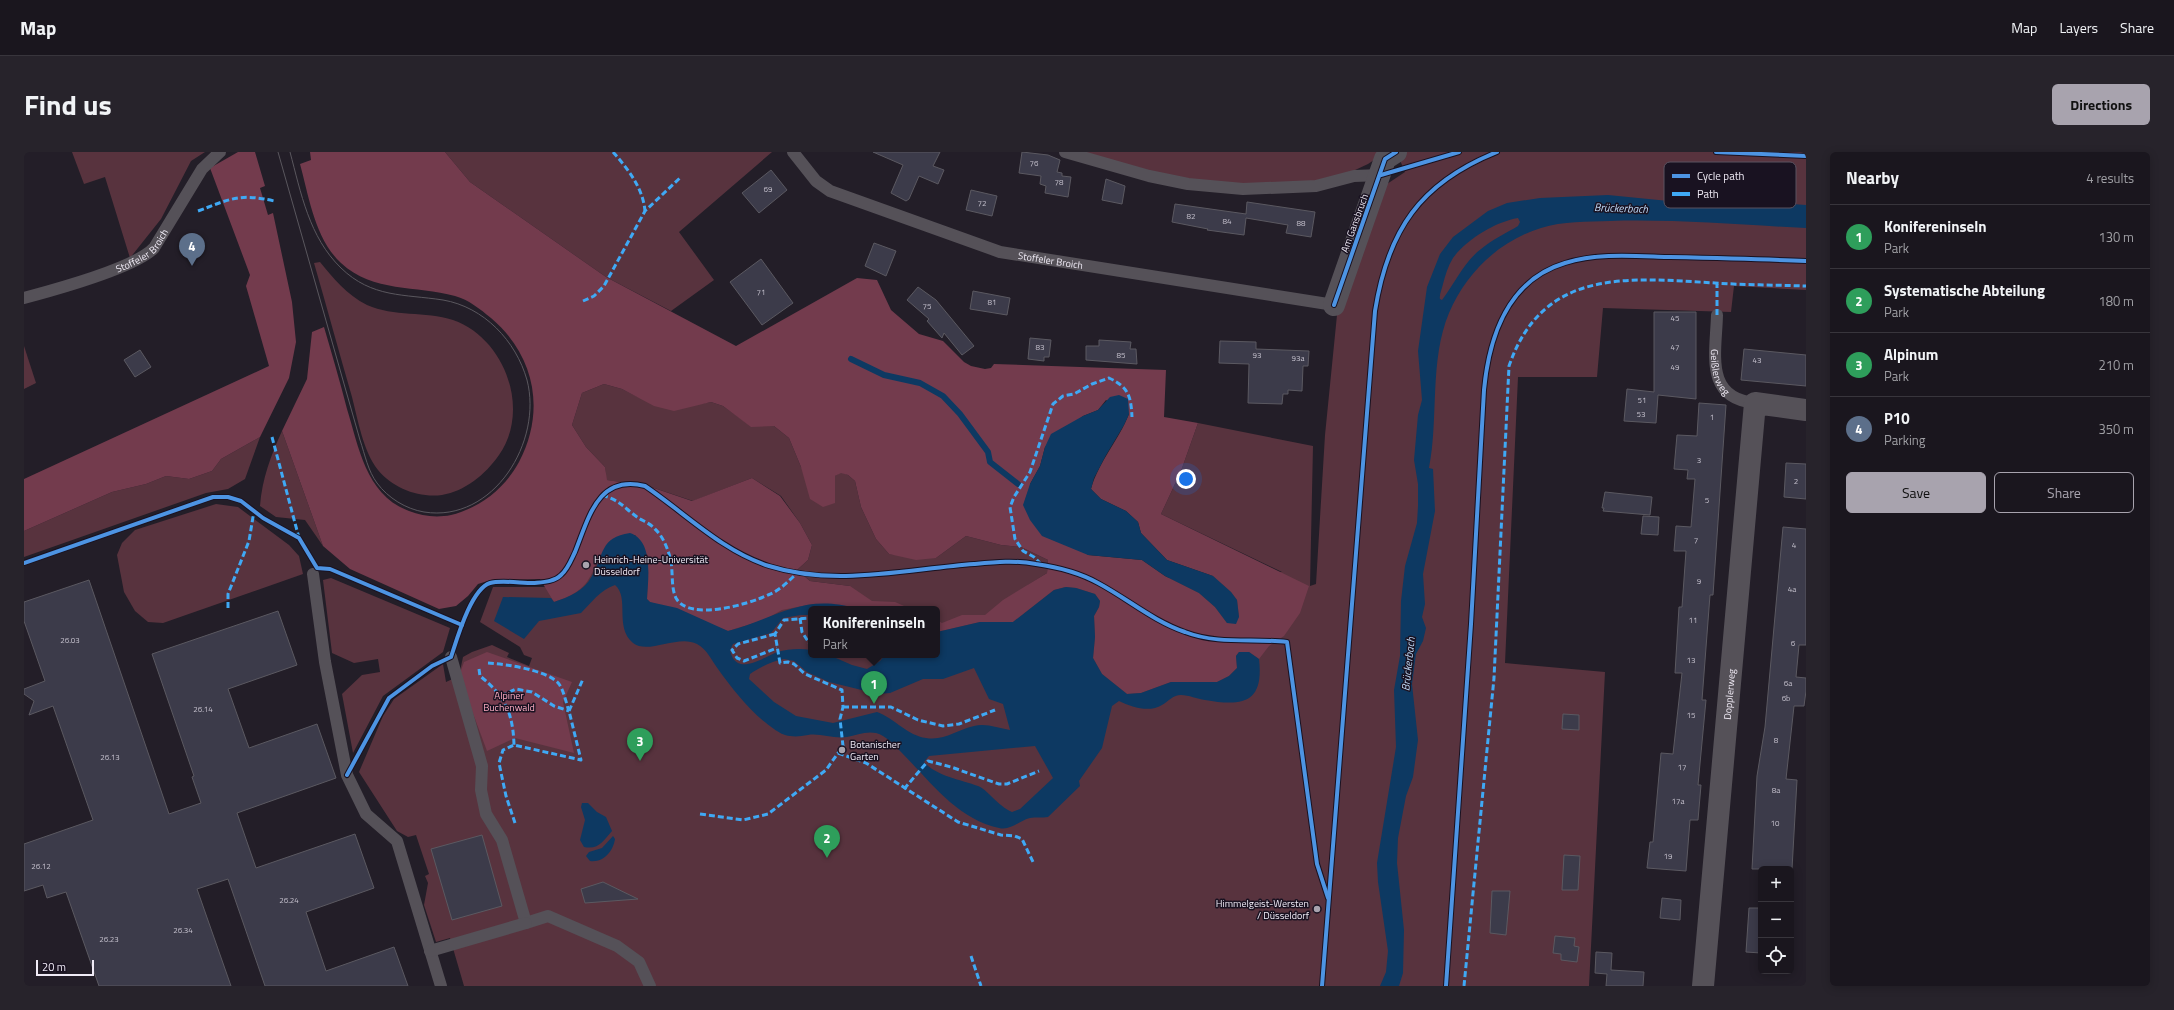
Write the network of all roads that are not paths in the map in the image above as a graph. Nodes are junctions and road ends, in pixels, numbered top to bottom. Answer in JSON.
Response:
{"nodes":[{"id":1,"x":220,"y":152,"type":"edge"},
{"id":2,"x":793,"y":152,"type":"edge"},
{"id":3,"x":1065,"y":152,"type":"edge"},
{"id":4,"x":1396,"y":152,"type":"edge"},
{"id":5,"x":1380,"y":175,"type":"junction"},
{"id":6,"x":24,"y":298,"type":"edge"},
{"id":7,"x":1334,"y":305,"type":"joint"},
{"id":8,"x":1717,"y":316,"type":"dead end"},
{"id":9,"x":1755,"y":403,"type":"junction"},
{"id":10,"x":1806,"y":410,"type":"edge"},
{"id":11,"x":313,"y":574,"type":"dead end"},
{"id":12,"x":451,"y":657,"type":"dead end"},
{"id":13,"x":526,"y":923,"type":"junction"},
{"id":14,"x":430,"y":951,"type":"junction"},
{"id":15,"x":440,"y":986,"type":"edge"},
{"id":16,"x":650,"y":986,"type":"edge"},
{"id":17,"x":1703,"y":986,"type":"edge"}],
"edges":[{"from":1,"to":6,"type":"lane","name":"Stoffeler Broich"},
{"from":2,"to":7,"type":"lane","name":"Stoffeler Broich"},
{"from":3,"to":5,"type":"lane"},
{"from":4,"to":5,"type":"street","name":"Am Gansbruch"},
{"from":5,"to":7,"type":"street","name":"Am Gansbruch"},
{"from":8,"to":9,"type":"lane","name":"Geißlerweg"},
{"from":9,"to":10,"type":"street","name":"Geißlerweg"},
{"from":9,"to":17,"type":"street","name":"Dopplerweg"},
{"from":11,"to":14,"type":"lane"},
{"from":12,"to":13,"type":"lane"},
{"from":13,"to":14,"type":"lane"},
{"from":13,"to":16,"type":"lane"},
{"from":14,"to":15,"type":"lane"}]}
